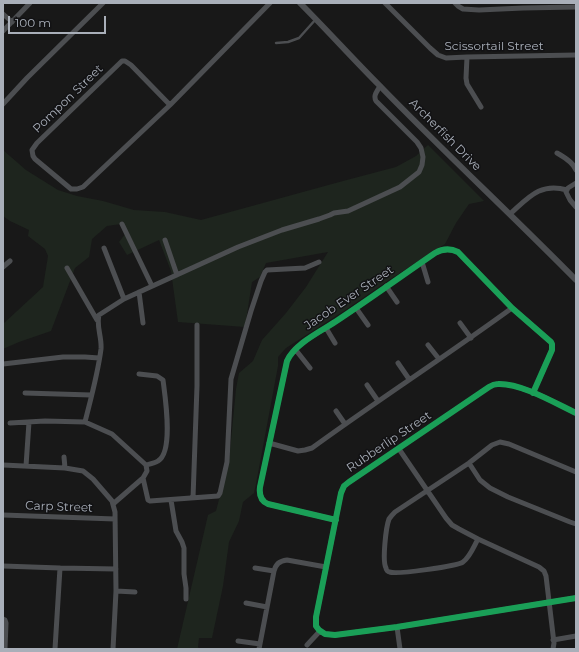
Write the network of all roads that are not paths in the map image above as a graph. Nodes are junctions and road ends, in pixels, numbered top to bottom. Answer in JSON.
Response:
{"nodes":[{"id":1,"x":30,"y":3,"type":"edge"},
{"id":2,"x":103,"y":3,"type":"edge"},
{"id":3,"x":270,"y":3,"type":"edge"},
{"id":4,"x":300,"y":3,"type":"edge"},
{"id":5,"x":385,"y":3,"type":"edge"},
{"id":6,"x":455,"y":3,"type":"edge"},
{"id":7,"x":523,"y":5,"type":"edge"},
{"id":8,"x":576,"y":7,"type":"edge"},
{"id":9,"x":3,"y":14,"type":"edge"},
{"id":10,"x":316,"y":19,"type":"junction"},
{"id":11,"x":12,"y":22,"type":"junction"},
{"id":12,"x":3,"y":31,"type":"edge"},
{"id":13,"x":276,"y":44,"type":"dead end"},
{"id":14,"x":576,"y":55,"type":"edge"},
{"id":15,"x":467,"y":57,"type":"junction"},
{"id":16,"x":380,"y":86,"type":"junction"},
{"id":17,"x":3,"y":104,"type":"edge"},
{"id":18,"x":170,"y":105,"type":"junction"},
{"id":19,"x":481,"y":107,"type":"dead end"},
{"id":20,"x":557,"y":153,"type":"dead end"},
{"id":21,"x":576,"y":170,"type":"edge"},
{"id":22,"x":576,"y":183,"type":"edge"},
{"id":23,"x":567,"y":190,"type":"junction"},
{"id":24,"x":576,"y":207,"type":"edge"},
{"id":25,"x":510,"y":214,"type":"junction"},
{"id":26,"x":122,"y":224,"type":"dead end"},
{"id":27,"x":165,"y":240,"type":"dead end"},
{"id":28,"x":104,"y":248,"type":"dead end"},
{"id":29,"x":10,"y":261,"type":"dead end"},
{"id":30,"x":319,"y":262,"type":"dead end"},
{"id":31,"x":422,"y":262,"type":"junction"},
{"id":32,"x":3,"y":267,"type":"edge"},
{"id":33,"x":67,"y":268,"type":"dead end"},
{"id":34,"x":177,"y":275,"type":"junction"},
{"id":35,"x":576,"y":280,"type":"edge"},
{"id":36,"x":428,"y":282,"type":"dead end"},
{"id":37,"x":152,"y":286,"type":"junction"},
{"id":38,"x":386,"y":286,"type":"junction"},
{"id":39,"x":139,"y":292,"type":"junction"},
{"id":40,"x":124,"y":299,"type":"junction"},
{"id":41,"x":397,"y":302,"type":"dead end"},
{"id":42,"x":356,"y":308,"type":"junction"},
{"id":43,"x":512,"y":308,"type":"junction"},
{"id":44,"x":97,"y":320,"type":"junction"},
{"id":45,"x":143,"y":323,"type":"dead end"},
{"id":46,"x":460,"y":323,"type":"dead end"},
{"id":47,"x":197,"y":325,"type":"dead end"},
{"id":48,"x":368,"y":325,"type":"dead end"},
{"id":49,"x":326,"y":328,"type":"junction"},
{"id":50,"x":471,"y":338,"type":"junction"},
{"id":51,"x":335,"y":343,"type":"dead end"},
{"id":52,"x":428,"y":345,"type":"dead end"},
{"id":53,"x":295,"y":349,"type":"junction"},
{"id":54,"x":99,"y":358,"type":"junction"},
{"id":55,"x":439,"y":359,"type":"junction"},
{"id":56,"x":398,"y":363,"type":"dead end"},
{"id":57,"x":3,"y":364,"type":"edge"},
{"id":58,"x":310,"y":368,"type":"dead end"},
{"id":59,"x":139,"y":374,"type":"dead end"},
{"id":60,"x":409,"y":379,"type":"junction"},
{"id":61,"x":367,"y":385,"type":"dead end"},
{"id":62,"x":25,"y":393,"type":"dead end"},
{"id":63,"x":532,"y":393,"type":"junction"},
{"id":64,"x":91,"y":395,"type":"junction"},
{"id":65,"x":378,"y":401,"type":"junction"},
{"id":66,"x":336,"y":411,"type":"dead end"},
{"id":67,"x":576,"y":413,"type":"edge"},
{"id":68,"x":29,"y":422,"type":"junction"},
{"id":69,"x":85,"y":422,"type":"junction"},
{"id":70,"x":10,"y":423,"type":"dead end"},
{"id":71,"x":345,"y":424,"type":"junction"},
{"id":72,"x":269,"y":443,"type":"junction"},
{"id":73,"x":399,"y":449,"type":"junction"},
{"id":74,"x":64,"y":457,"type":"dead end"},
{"id":75,"x":469,"y":464,"type":"junction"},
{"id":76,"x":3,"y":465,"type":"edge"},
{"id":77,"x":146,"y":465,"type":"junction"},
{"id":78,"x":26,"y":466,"type":"junction"},
{"id":79,"x":65,"y":468,"type":"junction"},
{"id":80,"x":576,"y":472,"type":"edge"},
{"id":81,"x":144,"y":478,"type":"junction"},
{"id":82,"x":427,"y":491,"type":"junction"},
{"id":83,"x":193,"y":498,"type":"junction"},
{"id":84,"x":171,"y":500,"type":"junction"},
{"id":85,"x":113,"y":504,"type":"junction"},
{"id":86,"x":3,"y":514,"type":"edge"},
{"id":87,"x":115,"y":519,"type":"junction"},
{"id":88,"x":336,"y":520,"type":"junction"},
{"id":89,"x":576,"y":524,"type":"edge"},
{"id":90,"x":478,"y":539,"type":"junction"},
{"id":91,"x":3,"y":566,"type":"edge"},
{"id":92,"x":326,"y":567,"type":"junction"},
{"id":93,"x":60,"y":568,"type":"junction"},
{"id":94,"x":255,"y":568,"type":"dead end"},
{"id":95,"x":116,"y":569,"type":"junction"},
{"id":96,"x":274,"y":571,"type":"junction"},
{"id":97,"x":116,"y":591,"type":"junction"},
{"id":98,"x":135,"y":592,"type":"dead end"},
{"id":99,"x":576,"y":598,"type":"edge"},
{"id":100,"x":186,"y":599,"type":"dead end"},
{"id":101,"x":548,"y":602,"type":"junction"},
{"id":102,"x":246,"y":603,"type":"dead end"},
{"id":103,"x":267,"y":607,"type":"junction"},
{"id":104,"x":3,"y":619,"type":"edge"},
{"id":105,"x":397,"y":627,"type":"junction"},
{"id":106,"x":320,"y":631,"type":"junction"},
{"id":107,"x":576,"y":636,"type":"edge"},
{"id":108,"x":554,"y":640,"type":"junction"},
{"id":109,"x":238,"y":641,"type":"dead end"},
{"id":110,"x":307,"y":645,"type":"dead end"},
{"id":111,"x":259,"y":647,"type":"edge"},
{"id":112,"x":5,"y":649,"type":"edge"},
{"id":113,"x":55,"y":649,"type":"edge"},
{"id":114,"x":113,"y":649,"type":"edge"},
{"id":115,"x":400,"y":649,"type":"edge"},
{"id":116,"x":553,"y":649,"type":"edge"}],
"edges":[{"from":1,"to":11,"type":"street"},
{"from":2,"to":17,"type":"street"},
{"from":3,"to":18,"type":"street","name":"Pompon Street"},
{"from":4,"to":10,"type":"street","name":"Archerfish Drive"},
{"from":5,"to":15,"type":"street","name":"Scissortail Street"},
{"from":6,"to":7,"type":"street"},
{"from":7,"to":8,"type":"street"},
{"from":9,"to":11,"type":"street"},
{"from":10,"to":13,"type":"lane"},
{"from":10,"to":16,"type":"street","name":"Archerfish Drive"},
{"from":11,"to":12,"type":"street"},
{"from":14,"to":15,"type":"street","name":"Scissortail Street"},
{"from":15,"to":19,"type":"street"},
{"from":16,"to":25,"type":"street","name":"Archerfish Drive"},
{"from":16,"to":34,"type":"street"},
{"from":18,"to":18,"type":"street","name":"Pompon Street"},
{"from":20,"to":21,"type":"street"},
{"from":22,"to":23,"type":"street"},
{"from":23,"to":24,"type":"street"},
{"from":23,"to":25,"type":"street"},
{"from":25,"to":35,"type":"street","name":"Archerfish Drive"},
{"from":26,"to":37,"type":"street"},
{"from":27,"to":34,"type":"street"},
{"from":28,"to":40,"type":"street"},
{"from":29,"to":32,"type":"street"},
{"from":30,"to":83,"type":"street"},
{"from":31,"to":36,"type":"street"},
{"from":31,"to":38,"type":"street","name":"Jacob Ever Street"},
{"from":31,"to":43,"type":"street","name":"Jacob Ever Street"},
{"from":33,"to":44,"type":"street"},
{"from":34,"to":37,"type":"street"},
{"from":37,"to":39,"type":"street"},
{"from":38,"to":41,"type":"street","name":"Jacob Ever Street"},
{"from":38,"to":42,"type":"street","name":"Jacob Ever Street"},
{"from":39,"to":40,"type":"street"},
{"from":39,"to":45,"type":"street"},
{"from":40,"to":44,"type":"street"},
{"from":42,"to":48,"type":"street","name":"Jacob Ever Street"},
{"from":42,"to":49,"type":"street","name":"Jacob Ever Street"},
{"from":43,"to":50,"type":"street"},
{"from":43,"to":63,"type":"street","name":"Jacob Ever Street"},
{"from":44,"to":54,"type":"street"},
{"from":46,"to":50,"type":"street"},
{"from":47,"to":83,"type":"street"},
{"from":49,"to":51,"type":"street","name":"Jacob Ever Street"},
{"from":49,"to":53,"type":"street","name":"Jacob Ever Street"},
{"from":50,"to":55,"type":"street"},
{"from":52,"to":55,"type":"street"},
{"from":53,"to":58,"type":"street"},
{"from":53,"to":72,"type":"street","name":"Jacob Ever Street"},
{"from":54,"to":57,"type":"street"},
{"from":54,"to":64,"type":"street"},
{"from":55,"to":60,"type":"street"},
{"from":56,"to":60,"type":"street"},
{"from":59,"to":77,"type":"street"},
{"from":60,"to":65,"type":"street"},
{"from":61,"to":65,"type":"street"},
{"from":62,"to":64,"type":"street"},
{"from":63,"to":67,"type":"street","name":"Rubberlip Street"},
{"from":63,"to":73,"type":"street","name":"Rubberlip Street"},
{"from":64,"to":69,"type":"street"},
{"from":65,"to":71,"type":"street"},
{"from":66,"to":71,"type":"street"},
{"from":68,"to":69,"type":"street"},
{"from":68,"to":70,"type":"street"},
{"from":68,"to":78,"type":"street"},
{"from":69,"to":77,"type":"street"},
{"from":71,"to":72,"type":"street"},
{"from":72,"to":88,"type":"street","name":"Jacob Ever Street"},
{"from":73,"to":82,"type":"street"},
{"from":73,"to":88,"type":"street","name":"Rubberlip Street"},
{"from":74,"to":79,"type":"street"},
{"from":75,"to":80,"type":"street"},
{"from":75,"to":82,"type":"street"},
{"from":75,"to":89,"type":"street"},
{"from":76,"to":78,"type":"street"},
{"from":77,"to":81,"type":"street"},
{"from":78,"to":79,"type":"street"},
{"from":79,"to":85,"type":"street"},
{"from":81,"to":84,"type":"street"},
{"from":81,"to":85,"type":"street"},
{"from":82,"to":90,"type":"street"},
{"from":82,"to":90,"type":"street"},
{"from":83,"to":84,"type":"street"},
{"from":84,"to":100,"type":"street"},
{"from":85,"to":87,"type":"street"},
{"from":86,"to":87,"type":"street","name":"Carp Street"},
{"from":87,"to":95,"type":"street"},
{"from":88,"to":92,"type":"street","name":"Rubberlip Street"},
{"from":90,"to":101,"type":"street"},
{"from":91,"to":93,"type":"street"},
{"from":92,"to":96,"type":"street"},
{"from":92,"to":106,"type":"street","name":"Rubberlip Street"},
{"from":93,"to":95,"type":"street"},
{"from":93,"to":113,"type":"street"},
{"from":94,"to":96,"type":"street"},
{"from":95,"to":97,"type":"street"},
{"from":96,"to":103,"type":"street"},
{"from":97,"to":98,"type":"street"},
{"from":97,"to":114,"type":"street"},
{"from":99,"to":101,"type":"street"},
{"from":101,"to":105,"type":"street"},
{"from":101,"to":108,"type":"street"},
{"from":102,"to":103,"type":"street"},
{"from":103,"to":111,"type":"street"},
{"from":104,"to":112,"type":"street"},
{"from":105,"to":106,"type":"street"},
{"from":105,"to":115,"type":"street"},
{"from":106,"to":110,"type":"street"},
{"from":107,"to":108,"type":"street"},
{"from":108,"to":116,"type":"street"},
{"from":109,"to":111,"type":"street"}]}
